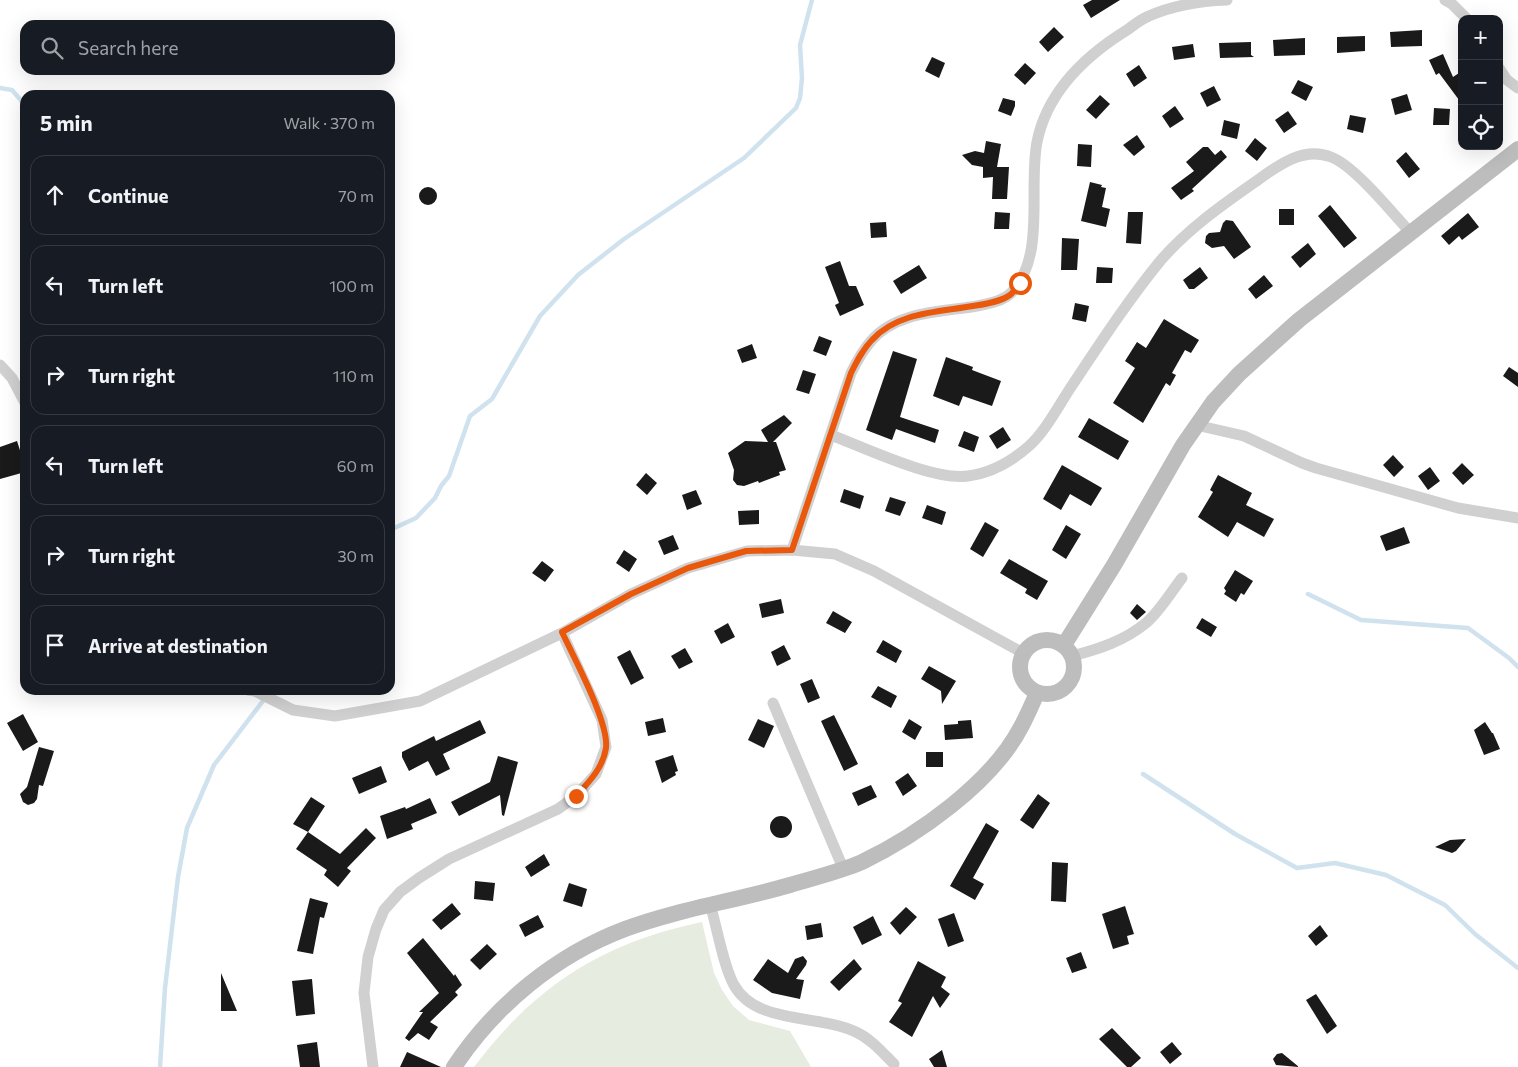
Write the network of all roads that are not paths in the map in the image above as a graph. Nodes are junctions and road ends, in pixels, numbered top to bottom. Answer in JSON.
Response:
{"nodes":[{"id":1,"x":1226,"y":0,"type":"edge"},
{"id":2,"x":1445,"y":0,"type":"edge"},
{"id":3,"x":1463,"y":15,"type":"edge"},
{"id":4,"x":1503,"y":74,"type":"edge"},
{"id":5,"x":1518,"y":88,"type":"edge"},
{"id":6,"x":1518,"y":149,"type":"edge"},
{"id":7,"x":1411,"y":233,"type":"junction"},
{"id":8,"x":0,"y":365,"type":"edge"},
{"id":9,"x":20,"y":393,"type":"edge"},
{"id":10,"x":1196,"y":425,"type":"junction"},
{"id":11,"x":830,"y":435,"type":"junction"},
{"id":12,"x":1518,"y":518,"type":"edge"},
{"id":13,"x":792,"y":550,"type":"junction"},
{"id":14,"x":1182,"y":578,"type":"dead end"},
{"id":15,"x":562,"y":632,"type":"junction"},
{"id":16,"x":1068,"y":650,"type":"junction"},
{"id":17,"x":1023,"y":653,"type":"junction"},
{"id":18,"x":1037,"y":692,"type":"junction"},
{"id":19,"x":263,"y":695,"type":"edge"},
{"id":20,"x":773,"y":703,"type":"dead end"},
{"id":21,"x":843,"y":868,"type":"junction"},
{"id":22,"x":710,"y":904,"type":"junction"},
{"id":23,"x":894,"y":1064,"type":"dead end"},
{"id":24,"x":373,"y":1067,"type":"edge"},
{"id":25,"x":454,"y":1067,"type":"edge"}],
"edges":[{"from":1,"to":11,"type":"street"},
{"from":2,"to":3,"type":"street"},
{"from":4,"to":5,"type":"street"},
{"from":6,"to":7,"type":"street"},
{"from":7,"to":10,"type":"street"},
{"from":7,"to":11,"type":"street"},
{"from":8,"to":9,"type":"street"},
{"from":10,"to":12,"type":"street"},
{"from":10,"to":16,"type":"street"},
{"from":11,"to":13,"type":"street"},
{"from":13,"to":15,"type":"street"},
{"from":13,"to":17,"type":"street"},
{"from":14,"to":16,"type":"street"},
{"from":15,"to":19,"type":"street"},
{"from":15,"to":24,"type":"street"},
{"from":16,"to":17,"type":"street"},
{"from":16,"to":18,"type":"street"},
{"from":17,"to":18,"type":"street"},
{"from":18,"to":21,"type":"street"},
{"from":20,"to":21,"type":"street"},
{"from":21,"to":22,"type":"street"},
{"from":22,"to":23,"type":"street"},
{"from":22,"to":25,"type":"street"}]}
